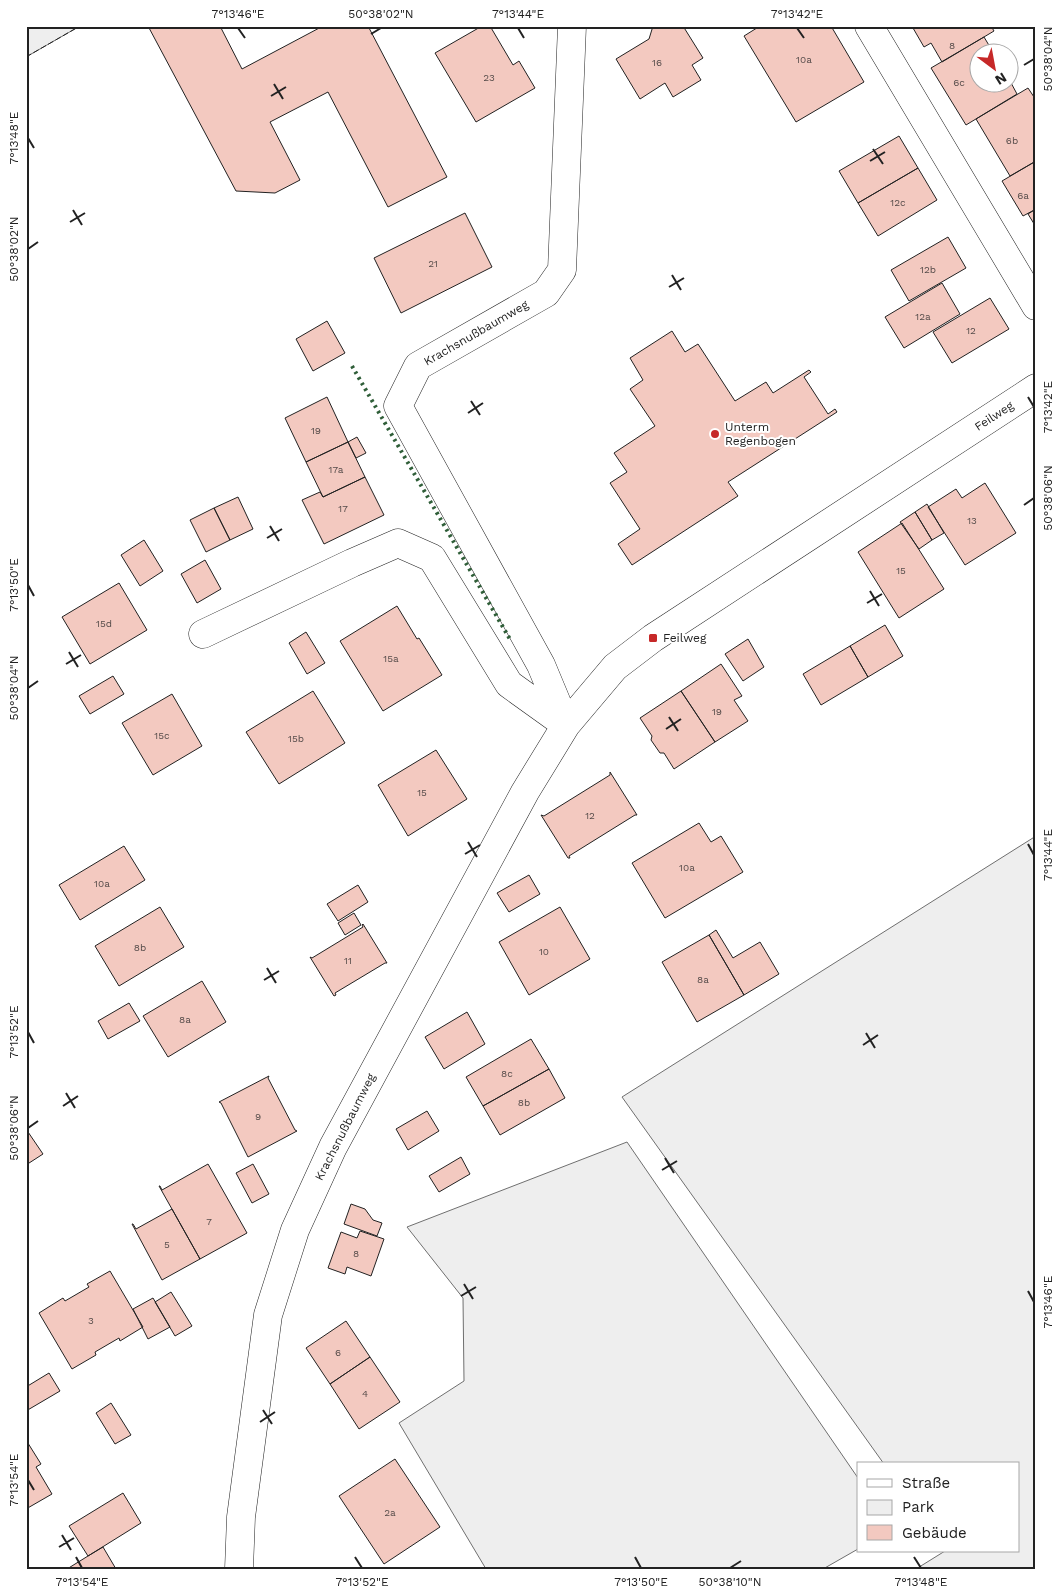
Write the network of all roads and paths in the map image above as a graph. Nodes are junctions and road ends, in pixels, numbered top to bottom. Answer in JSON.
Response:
{"nodes":[{"id":1,"x":572,"y":26,"type":"edge"},
{"id":2,"x":869,"y":26,"type":"edge"},
{"id":3,"x":1036,"y":306,"type":"edge"},
{"id":4,"x":1036,"y":388,"type":"edge"},
{"id":5,"x":203,"y":634,"type":"dead end"},
{"id":6,"x":566,"y":724,"type":"junction"},
{"id":7,"x":239,"y":1569,"type":"edge"}],
"edges":[{"from":1,"to":6,"type":"street","name":"Krachsnußbaumweg"},
{"from":2,"to":3,"type":"street"},
{"from":4,"to":6,"type":"street","name":"Feilweg"},
{"from":5,"to":6,"type":"street"},
{"from":6,"to":7,"type":"street","name":"Krachsnußbaumweg"}]}
